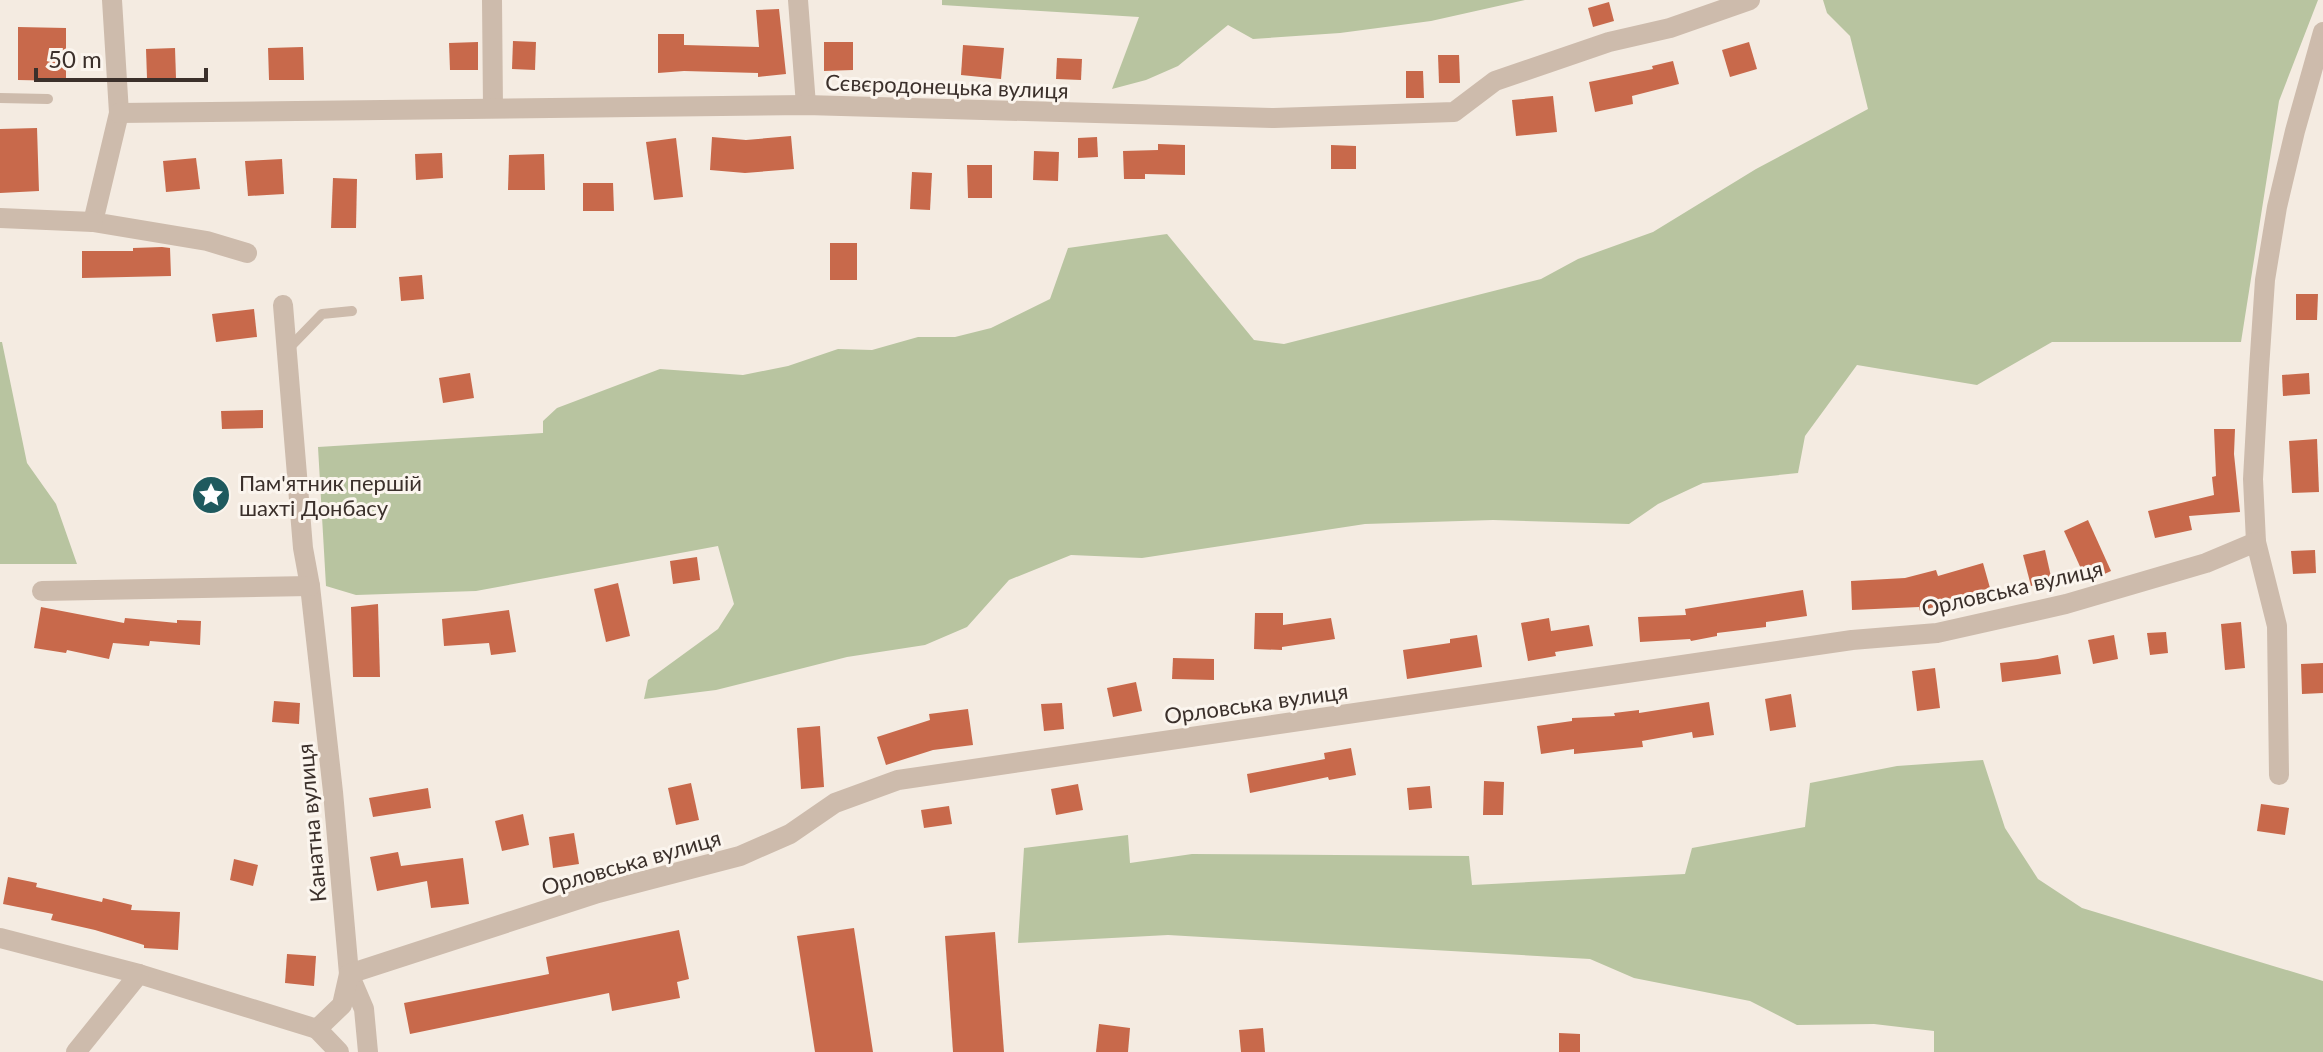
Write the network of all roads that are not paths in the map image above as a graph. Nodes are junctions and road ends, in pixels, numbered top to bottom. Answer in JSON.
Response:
{"nodes":[{"id":1,"x":112,"y":0,"type":"edge"},
{"id":2,"x":492,"y":0,"type":"edge"},
{"id":3,"x":798,"y":0,"type":"edge"},
{"id":4,"x":1750,"y":0,"type":"edge"},
{"id":5,"x":2323,"y":32,"type":"edge"},
{"id":6,"x":0,"y":98,"type":"edge"},
{"id":7,"x":48,"y":99,"type":"dead end"},
{"id":8,"x":806,"y":105,"type":"junction"},
{"id":9,"x":493,"y":108,"type":"junction"},
{"id":10,"x":119,"y":113,"type":"junction"},
{"id":11,"x":0,"y":218,"type":"edge"},
{"id":12,"x":93,"y":222,"type":"junction"},
{"id":13,"x":247,"y":253,"type":"dead end"},
{"id":14,"x":283,"y":305,"type":"dead end"},
{"id":15,"x":352,"y":311,"type":"dead end"},
{"id":16,"x":287,"y":349,"type":"junction"},
{"id":17,"x":2256,"y":542,"type":"junction"},
{"id":18,"x":310,"y":586,"type":"junction"},
{"id":19,"x":42,"y":591,"type":"dead end"},
{"id":20,"x":2279,"y":775,"type":"dead end"},
{"id":21,"x":0,"y":938,"type":"edge"},
{"id":22,"x":139,"y":974,"type":"junction"},
{"id":23,"x":349,"y":974,"type":"junction"},
{"id":24,"x":317,"y":1029,"type":"junction"},
{"id":25,"x":76,"y":1052,"type":"edge"},
{"id":26,"x":339,"y":1052,"type":"edge"},
{"id":27,"x":368,"y":1052,"type":"edge"}],
"edges":[{"from":1,"to":10,"type":"street"},
{"from":2,"to":9,"type":"street"},
{"from":3,"to":8,"type":"street"},
{"from":4,"to":8,"type":"street","name":"Сєвєродонецька вулиця"},
{"from":5,"to":17,"type":"street"},
{"from":6,"to":7,"type":"lane"},
{"from":8,"to":9,"type":"street","name":"Сєвєродонецька вулиця"},
{"from":9,"to":10,"type":"street","name":"Сєвєродонецька вулиця"},
{"from":10,"to":12,"type":"street"},
{"from":11,"to":12,"type":"street"},
{"from":12,"to":13,"type":"street"},
{"from":14,"to":16,"type":"street","name":"Канатна вулиця"},
{"from":15,"to":16,"type":"lane"},
{"from":16,"to":18,"type":"street","name":"Канатна вулиця"},
{"from":17,"to":20,"type":"street"},
{"from":17,"to":23,"type":"street","name":"Орловська вулиця"},
{"from":18,"to":19,"type":"street"},
{"from":18,"to":23,"type":"street","name":"Канатна вулиця"},
{"from":21,"to":22,"type":"street"},
{"from":22,"to":24,"type":"street"},
{"from":22,"to":25,"type":"street"},
{"from":23,"to":24,"type":"street"},
{"from":23,"to":27,"type":"street","name":"Канатна вулиця"},
{"from":24,"to":26,"type":"street"}]}
